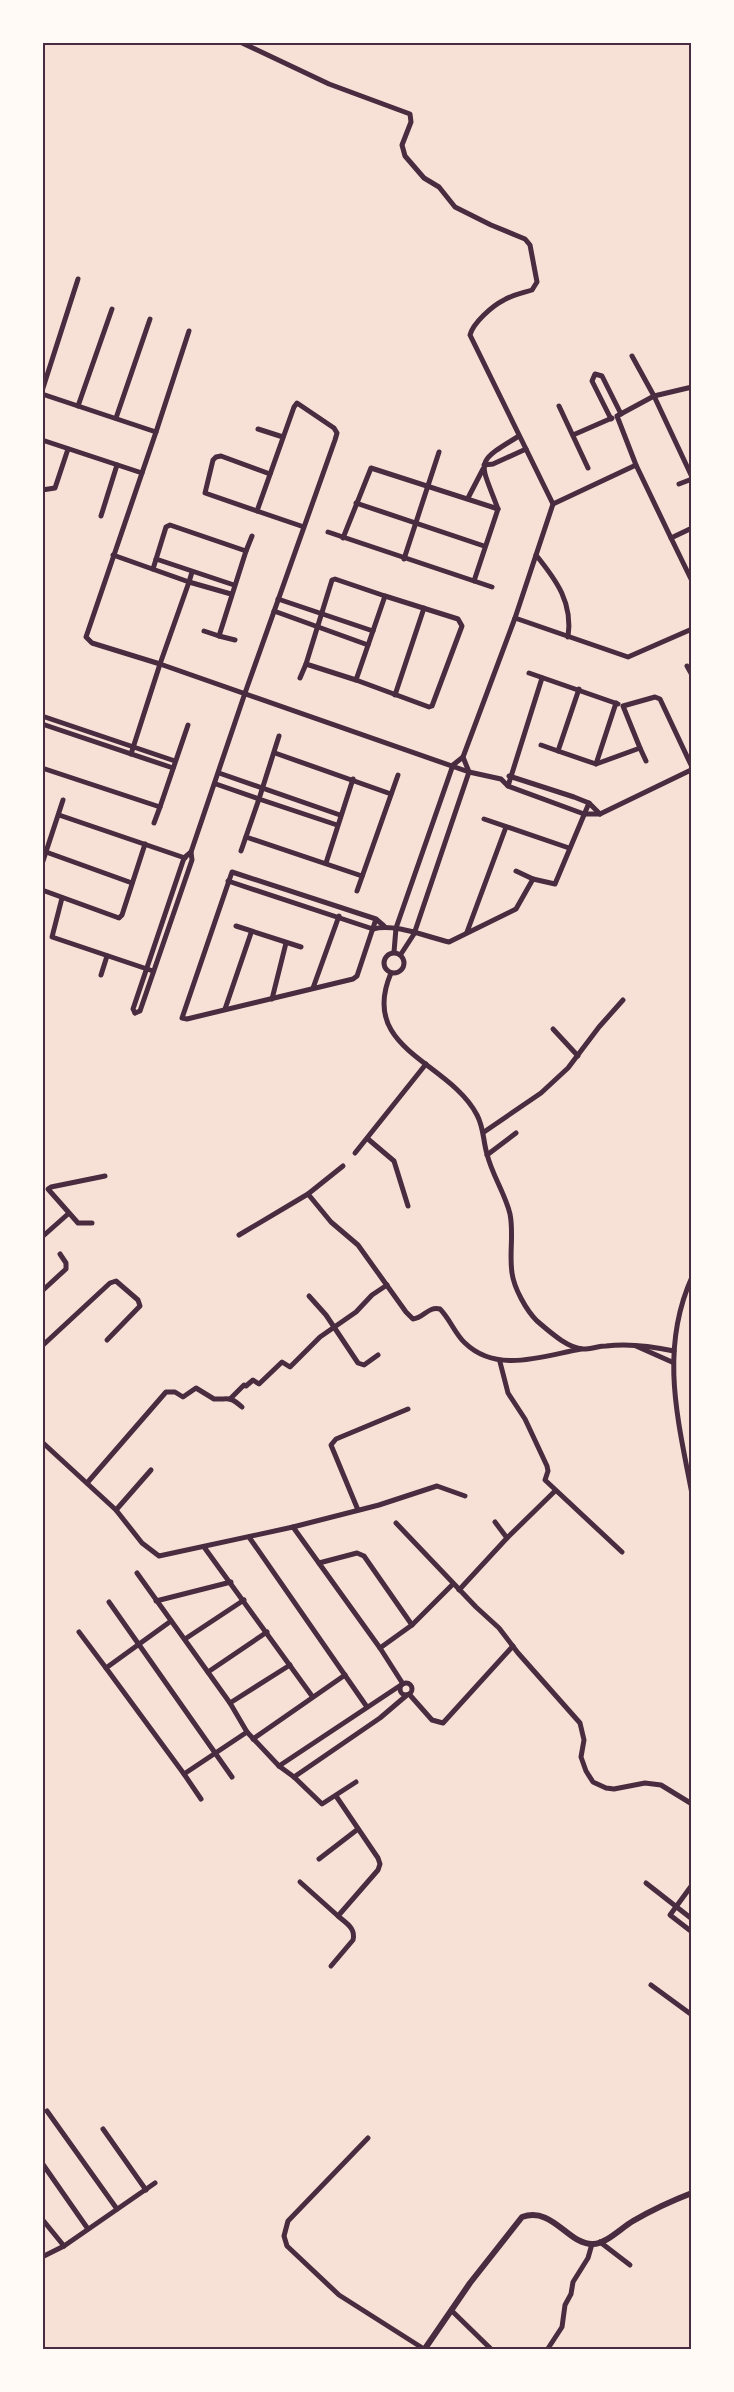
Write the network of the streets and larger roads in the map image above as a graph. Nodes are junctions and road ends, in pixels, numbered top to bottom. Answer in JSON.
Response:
{"nodes":[{"id":1,"x":240,"y":42,"type":"edge"},
{"id":2,"x":78,"y":279,"type":"dead end"},
{"id":3,"x":112,"y":309,"type":"dead end"},
{"id":4,"x":150,"y":319,"type":"dead end"},
{"id":5,"x":189,"y":331,"type":"dead end"},
{"id":6,"x":632,"y":356,"type":"dead end"},
{"id":7,"x":692,"y":387,"type":"edge"},
{"id":8,"x":42,"y":392,"type":"edge"},
{"id":9,"x":654,"y":396,"type":"junction"},
{"id":10,"x":78,"y":406,"type":"junction"},
{"id":11,"x":559,"y":406,"type":"dead end"},
{"id":12,"x":616,"y":416,"type":"junction"},
{"id":13,"x":116,"y":418,"type":"junction"},
{"id":14,"x":258,"y":429,"type":"dead end"},
{"id":15,"x":156,"y":432,"type":"junction"},
{"id":16,"x":573,"y":435,"type":"junction"},
{"id":17,"x":519,"y":436,"type":"junction"},
{"id":18,"x":283,"y":437,"type":"junction"},
{"id":19,"x":42,"y":440,"type":"edge"},
{"id":20,"x":69,"y":449,"type":"junction"},
{"id":21,"x":526,"y":449,"type":"junction"},
{"id":22,"x":439,"y":452,"type":"dead end"},
{"id":23,"x":117,"y":465,"type":"junction"},
{"id":24,"x":636,"y":465,"type":"junction"},
{"id":25,"x":484,"y":467,"type":"junction"},
{"id":26,"x":588,"y":468,"type":"dead end"},
{"id":27,"x":142,"y":472,"type":"junction"},
{"id":28,"x":270,"y":474,"type":"junction"},
{"id":29,"x":692,"y":478,"type":"edge"},
{"id":30,"x":679,"y":484,"type":"dead end"},
{"id":31,"x":428,"y":485,"type":"junction"},
{"id":32,"x":42,"y":490,"type":"edge"},
{"id":33,"x":468,"y":498,"type":"junction"},
{"id":34,"x":356,"y":503,"type":"junction"},
{"id":35,"x":553,"y":504,"type":"junction"},
{"id":36,"x":498,"y":509,"type":"junction"},
{"id":37,"x":257,"y":511,"type":"junction"},
{"id":38,"x":101,"y":516,"type":"dead end"},
{"id":39,"x":415,"y":522,"type":"junction"},
{"id":40,"x":304,"y":527,"type":"junction"},
{"id":41,"x":692,"y":528,"type":"edge"},
{"id":42,"x":328,"y":532,"type":"dead end"},
{"id":43,"x":252,"y":536,"type":"dead end"},
{"id":44,"x":343,"y":538,"type":"junction"},
{"id":45,"x":671,"y":538,"type":"junction"},
{"id":46,"x":484,"y":546,"type":"junction"},
{"id":47,"x":246,"y":551,"type":"junction"},
{"id":48,"x":113,"y":555,"type":"junction"},
{"id":49,"x":536,"y":555,"type":"junction"},
{"id":50,"x":404,"y":559,"type":"junction"},
{"id":51,"x":156,"y":560,"type":"junction"},
{"id":52,"x":153,"y":569,"type":"junction"},
{"id":53,"x":192,"y":572,"type":"junction"},
{"id":54,"x":474,"y":580,"type":"junction"},
{"id":55,"x":692,"y":581,"type":"edge"},
{"id":56,"x":189,"y":582,"type":"junction"},
{"id":57,"x":234,"y":585,"type":"junction"},
{"id":58,"x":492,"y":587,"type":"dead end"},
{"id":59,"x":231,"y":594,"type":"junction"},
{"id":60,"x":385,"y":596,"type":"junction"},
{"id":61,"x":278,"y":599,"type":"junction"},
{"id":62,"x":424,"y":608,"type":"junction"},
{"id":63,"x":274,"y":611,"type":"junction"},
{"id":64,"x":321,"y":614,"type":"junction"},
{"id":65,"x":515,"y":618,"type":"junction"},
{"id":66,"x":317,"y":627,"type":"junction"},
{"id":67,"x":692,"y":629,"type":"edge"},
{"id":68,"x":204,"y":631,"type":"dead end"},
{"id":69,"x":373,"y":631,"type":"junction"},
{"id":70,"x":219,"y":636,"type":"junction"},
{"id":71,"x":568,"y":637,"type":"junction"},
{"id":72,"x":235,"y":640,"type":"dead end"},
{"id":73,"x":368,"y":645,"type":"junction"},
{"id":74,"x":160,"y":664,"type":"junction"},
{"id":75,"x":306,"y":664,"type":"junction"},
{"id":76,"x":687,"y":666,"type":"dead end"},
{"id":77,"x":528,"y":673,"type":"dead end"},
{"id":78,"x":692,"y":675,"type":"edge"},
{"id":79,"x":300,"y":678,"type":"dead end"},
{"id":80,"x":542,"y":678,"type":"junction"},
{"id":81,"x":356,"y":680,"type":"junction"},
{"id":82,"x":579,"y":689,"type":"junction"},
{"id":83,"x":245,"y":693,"type":"junction"},
{"id":84,"x":396,"y":695,"type":"junction"},
{"id":85,"x":616,"y":703,"type":"junction"},
{"id":86,"x":622,"y":706,"type":"junction"},
{"id":87,"x":42,"y":716,"type":"edge"},
{"id":88,"x":42,"y":724,"type":"edge"},
{"id":89,"x":188,"y":725,"type":"dead end"},
{"id":90,"x":279,"y":736,"type":"dead end"},
{"id":91,"x":542,"y":745,"type":"dead end"},
{"id":92,"x":133,"y":747,"type":"junction"},
{"id":93,"x":640,"y":748,"type":"junction"},
{"id":94,"x":558,"y":751,"type":"junction"},
{"id":95,"x":274,"y":753,"type":"junction"},
{"id":96,"x":131,"y":754,"type":"junction"},
{"id":97,"x":463,"y":757,"type":"junction"},
{"id":98,"x":175,"y":761,"type":"junction"},
{"id":99,"x":646,"y":761,"type":"dead end"},
{"id":100,"x":596,"y":764,"type":"junction"},
{"id":101,"x":453,"y":765,"type":"junction"},
{"id":102,"x":173,"y":768,"type":"junction"},
{"id":103,"x":43,"y":770,"type":"edge"},
{"id":104,"x":469,"y":772,"type":"junction"},
{"id":105,"x":219,"y":773,"type":"junction"},
{"id":106,"x":398,"y":775,"type":"dead end"},
{"id":107,"x":511,"y":775,"type":"junction"},
{"id":108,"x":352,"y":779,"type":"junction"},
{"id":109,"x":501,"y":779,"type":"junction"},
{"id":110,"x":216,"y":784,"type":"junction"},
{"id":111,"x":508,"y":786,"type":"junction"},
{"id":112,"x":263,"y":789,"type":"junction"},
{"id":113,"x":391,"y":794,"type":"junction"},
{"id":114,"x":259,"y":799,"type":"junction"},
{"id":115,"x":63,"y":800,"type":"dead end"},
{"id":116,"x":589,"y":803,"type":"junction"},
{"id":117,"x":159,"y":807,"type":"junction"},
{"id":118,"x":59,"y":814,"type":"junction"},
{"id":119,"x":584,"y":814,"type":"junction"},
{"id":120,"x":600,"y":814,"type":"junction"},
{"id":121,"x":340,"y":815,"type":"junction"},
{"id":122,"x":484,"y":819,"type":"dead end"},
{"id":123,"x":154,"y":823,"type":"dead end"},
{"id":124,"x":337,"y":825,"type":"junction"},
{"id":125,"x":506,"y":827,"type":"junction"},
{"id":126,"x":246,"y":837,"type":"junction"},
{"id":127,"x":145,"y":844,"type":"junction"},
{"id":128,"x":569,"y":848,"type":"junction"},
{"id":129,"x":241,"y":851,"type":"dead end"},
{"id":130,"x":46,"y":852,"type":"junction"},
{"id":131,"x":191,"y":852,"type":"junction"},
{"id":132,"x":184,"y":858,"type":"junction"},
{"id":133,"x":192,"y":860,"type":"junction"},
{"id":134,"x":42,"y":864,"type":"edge"},
{"id":135,"x":326,"y":864,"type":"junction"},
{"id":136,"x":516,"y":871,"type":"dead end"},
{"id":137,"x":362,"y":876,"type":"junction"},
{"id":138,"x":533,"y":879,"type":"junction"},
{"id":139,"x":228,"y":881,"type":"junction"},
{"id":140,"x":132,"y":883,"type":"junction"},
{"id":141,"x":42,"y":890,"type":"edge"},
{"id":142,"x":357,"y":891,"type":"dead end"},
{"id":143,"x":62,"y":898,"type":"junction"},
{"id":144,"x":342,"y":909,"type":"junction"},
{"id":145,"x":339,"y":917,"type":"junction"},
{"id":146,"x":376,"y":919,"type":"junction"},
{"id":147,"x":236,"y":926,"type":"dead end"},
{"id":148,"x":384,"y":926,"type":"junction"},
{"id":149,"x":396,"y":928,"type":"junction"},
{"id":150,"x":373,"y":929,"type":"junction"},
{"id":151,"x":467,"y":932,"type":"junction"},
{"id":152,"x":251,"y":933,"type":"junction"},
{"id":153,"x":414,"y":934,"type":"junction"},
{"id":154,"x":286,"y":943,"type":"junction"},
{"id":155,"x":301,"y":947,"type":"dead end"},
{"id":156,"x":394,"y":952,"type":"junction"},
{"id":157,"x":401,"y":954,"type":"junction"},
{"id":158,"x":107,"y":956,"type":"junction"},
{"id":159,"x":146,"y":968,"type":"junction"},
{"id":160,"x":153,"y":971,"type":"junction"},
{"id":161,"x":391,"y":973,"type":"junction"},
{"id":162,"x":101,"y":975,"type":"dead end"},
{"id":163,"x":313,"y":988,"type":"junction"},
{"id":164,"x":272,"y":999,"type":"junction"},
{"id":165,"x":623,"y":1000,"type":"dead end"},
{"id":166,"x":225,"y":1009,"type":"junction"},
{"id":167,"x":553,"y":1029,"type":"dead end"},
{"id":168,"x":579,"y":1056,"type":"junction"},
{"id":169,"x":426,"y":1064,"type":"junction"},
{"id":170,"x":484,"y":1132,"type":"junction"},
{"id":171,"x":516,"y":1133,"type":"dead end"},
{"id":172,"x":368,"y":1139,"type":"junction"},
{"id":173,"x":355,"y":1153,"type":"dead end"},
{"id":174,"x":487,"y":1155,"type":"junction"},
{"id":175,"x":343,"y":1166,"type":"dead end"},
{"id":176,"x":105,"y":1176,"type":"dead end"},
{"id":177,"x":308,"y":1194,"type":"junction"},
{"id":178,"x":408,"y":1206,"type":"dead end"},
{"id":179,"x":68,"y":1214,"type":"junction"},
{"id":180,"x":92,"y":1223,"type":"dead end"},
{"id":181,"x":239,"y":1235,"type":"dead end"},
{"id":182,"x":42,"y":1237,"type":"edge"},
{"id":183,"x":60,"y":1254,"type":"dead end"},
{"id":184,"x":692,"y":1277,"type":"edge"},
{"id":185,"x":387,"y":1285,"type":"junction"},
{"id":186,"x":42,"y":1291,"type":"edge"},
{"id":187,"x":309,"y":1296,"type":"dead end"},
{"id":188,"x":334,"y":1328,"type":"junction"},
{"id":189,"x":107,"y":1340,"type":"dead end"},
{"id":190,"x":634,"y":1345,"type":"junction"},
{"id":191,"x":42,"y":1346,"type":"edge"},
{"id":192,"x":583,"y":1349,"type":"junction"},
{"id":193,"x":674,"y":1351,"type":"junction"},
{"id":194,"x":378,"y":1355,"type":"dead end"},
{"id":195,"x":500,"y":1362,"type":"junction"},
{"id":196,"x":672,"y":1362,"type":"junction"},
{"id":197,"x":230,"y":1399,"type":"junction"},
{"id":198,"x":242,"y":1407,"type":"dead end"},
{"id":199,"x":408,"y":1409,"type":"dead end"},
{"id":200,"x":42,"y":1442,"type":"edge"},
{"id":201,"x":151,"y":1470,"type":"dead end"},
{"id":202,"x":87,"y":1483,"type":"junction"},
{"id":203,"x":555,"y":1491,"type":"junction"},
{"id":204,"x":692,"y":1494,"type":"edge"},
{"id":205,"x":465,"y":1496,"type":"dead end"},
{"id":206,"x":117,"y":1510,"type":"junction"},
{"id":207,"x":358,"y":1510,"type":"junction"},
{"id":208,"x":495,"y":1522,"type":"dead end"},
{"id":209,"x":396,"y":1523,"type":"dead end"},
{"id":210,"x":293,"y":1527,"type":"junction"},
{"id":211,"x":249,"y":1537,"type":"junction"},
{"id":212,"x":507,"y":1538,"type":"junction"},
{"id":213,"x":204,"y":1546,"type":"junction"},
{"id":214,"x":622,"y":1552,"type":"dead end"},
{"id":215,"x":319,"y":1563,"type":"junction"},
{"id":216,"x":137,"y":1573,"type":"dead end"},
{"id":217,"x":231,"y":1582,"type":"junction"},
{"id":218,"x":453,"y":1584,"type":"junction"},
{"id":219,"x":459,"y":1590,"type":"junction"},
{"id":220,"x":156,"y":1600,"type":"junction"},
{"id":221,"x":244,"y":1600,"type":"junction"},
{"id":222,"x":109,"y":1602,"type":"dead end"},
{"id":223,"x":171,"y":1621,"type":"junction"},
{"id":224,"x":412,"y":1624,"type":"junction"},
{"id":225,"x":79,"y":1632,"type":"dead end"},
{"id":226,"x":267,"y":1632,"type":"junction"},
{"id":227,"x":185,"y":1639,"type":"junction"},
{"id":228,"x":139,"y":1643,"type":"junction"},
{"id":229,"x":513,"y":1646,"type":"junction"},
{"id":230,"x":380,"y":1648,"type":"junction"},
{"id":231,"x":290,"y":1665,"type":"junction"},
{"id":232,"x":106,"y":1668,"type":"junction"},
{"id":233,"x":208,"y":1672,"type":"junction"},
{"id":234,"x":345,"y":1675,"type":"junction"},
{"id":235,"x":402,"y":1685,"type":"junction"},
{"id":236,"x":408,"y":1695,"type":"junction"},
{"id":237,"x":312,"y":1696,"type":"junction"},
{"id":238,"x":230,"y":1703,"type":"junction"},
{"id":239,"x":367,"y":1707,"type":"junction"},
{"id":240,"x":247,"y":1732,"type":"junction"},
{"id":241,"x":253,"y":1739,"type":"junction"},
{"id":242,"x":215,"y":1754,"type":"junction"},
{"id":243,"x":279,"y":1766,"type":"junction"},
{"id":244,"x":183,"y":1774,"type":"junction"},
{"id":245,"x":232,"y":1777,"type":"dead end"},
{"id":246,"x":294,"y":1777,"type":"junction"},
{"id":247,"x":356,"y":1782,"type":"dead end"},
{"id":248,"x":336,"y":1796,"type":"junction"},
{"id":249,"x":201,"y":1800,"type":"dead end"},
{"id":250,"x":692,"y":1804,"type":"edge"},
{"id":251,"x":358,"y":1829,"type":"junction"},
{"id":252,"x":319,"y":1859,"type":"dead end"},
{"id":253,"x":300,"y":1882,"type":"dead end"},
{"id":254,"x":646,"y":1882,"type":"dead end"},
{"id":255,"x":692,"y":1885,"type":"edge"},
{"id":256,"x":676,"y":1906,"type":"junction"},
{"id":257,"x":338,"y":1916,"type":"junction"},
{"id":258,"x":692,"y":1919,"type":"edge"},
{"id":259,"x":692,"y":1932,"type":"edge"},
{"id":260,"x":331,"y":1966,"type":"dead end"},
{"id":261,"x":651,"y":1985,"type":"dead end"},
{"id":262,"x":692,"y":2015,"type":"edge"},
{"id":263,"x":47,"y":2111,"type":"dead end"},
{"id":264,"x":103,"y":2129,"type":"dead end"},
{"id":265,"x":368,"y":2138,"type":"dead end"},
{"id":266,"x":42,"y":2163,"type":"edge"},
{"id":267,"x":155,"y":2183,"type":"dead end"},
{"id":268,"x":146,"y":2190,"type":"junction"},
{"id":269,"x":692,"y":2193,"type":"edge"},
{"id":270,"x":117,"y":2209,"type":"junction"},
{"id":271,"x":42,"y":2219,"type":"edge"},
{"id":272,"x":88,"y":2229,"type":"junction"},
{"id":273,"x":600,"y":2242,"type":"junction"},
{"id":274,"x":592,"y":2244,"type":"junction"},
{"id":275,"x":64,"y":2246,"type":"junction"},
{"id":276,"x":42,"y":2257,"type":"edge"},
{"id":277,"x":630,"y":2265,"type":"dead end"},
{"id":278,"x":451,"y":2310,"type":"junction"},
{"id":279,"x":424,"y":2350,"type":"edge"},
{"id":280,"x":492,"y":2350,"type":"edge"},
{"id":281,"x":547,"y":2350,"type":"edge"}],
"edges":[{"from":1,"to":17,"type":"street"},
{"from":2,"to":8,"type":"street"},
{"from":3,"to":10,"type":"street"},
{"from":4,"to":13,"type":"street"},
{"from":5,"to":15,"type":"street"},
{"from":6,"to":9,"type":"street"},
{"from":7,"to":9,"type":"street"},
{"from":8,"to":10,"type":"street"},
{"from":9,"to":12,"type":"street"},
{"from":9,"to":29,"type":"street"},
{"from":10,"to":13,"type":"street"},
{"from":11,"to":16,"type":"street"},
{"from":12,"to":12,"type":"street"},
{"from":12,"to":16,"type":"street"},
{"from":12,"to":24,"type":"street"},
{"from":13,"to":15,"type":"street"},
{"from":14,"to":18,"type":"street"},
{"from":15,"to":27,"type":"street"},
{"from":16,"to":26,"type":"street"},
{"from":17,"to":21,"type":"street"},
{"from":17,"to":25,"type":"street"},
{"from":18,"to":28,"type":"street"},
{"from":18,"to":40,"type":"street"},
{"from":19,"to":20,"type":"street"},
{"from":20,"to":23,"type":"street"},
{"from":20,"to":32,"type":"street"},
{"from":21,"to":25,"type":"street"},
{"from":21,"to":35,"type":"street"},
{"from":22,"to":31,"type":"street"},
{"from":23,"to":27,"type":"street"},
{"from":23,"to":38,"type":"street"},
{"from":24,"to":35,"type":"street"},
{"from":24,"to":45,"type":"street"},
{"from":25,"to":33,"type":"street"},
{"from":25,"to":36,"type":"street"},
{"from":27,"to":48,"type":"street"},
{"from":28,"to":37,"type":"street"},
{"from":28,"to":37,"type":"street"},
{"from":29,"to":30,"type":"street"},
{"from":31,"to":33,"type":"street"},
{"from":31,"to":34,"type":"street"},
{"from":31,"to":39,"type":"street"},
{"from":33,"to":36,"type":"street"},
{"from":34,"to":39,"type":"street"},
{"from":34,"to":44,"type":"street"},
{"from":35,"to":49,"type":"street"},
{"from":36,"to":46,"type":"street"},
{"from":37,"to":40,"type":"street"},
{"from":39,"to":46,"type":"street"},
{"from":39,"to":50,"type":"street"},
{"from":40,"to":61,"type":"street"},
{"from":41,"to":45,"type":"street"},
{"from":42,"to":44,"type":"street"},
{"from":43,"to":47,"type":"street"},
{"from":44,"to":50,"type":"street"},
{"from":45,"to":55,"type":"street"},
{"from":46,"to":54,"type":"street"},
{"from":47,"to":51,"type":"street"},
{"from":47,"to":57,"type":"street"},
{"from":48,"to":52,"type":"street"},
{"from":48,"to":74,"type":"street"},
{"from":49,"to":65,"type":"street"},
{"from":49,"to":71,"type":"street"},
{"from":50,"to":54,"type":"street"},
{"from":51,"to":52,"type":"street"},
{"from":51,"to":53,"type":"street"},
{"from":52,"to":56,"type":"street"},
{"from":53,"to":56,"type":"street"},
{"from":53,"to":57,"type":"street"},
{"from":54,"to":58,"type":"street"},
{"from":56,"to":59,"type":"street"},
{"from":56,"to":74,"type":"street"},
{"from":57,"to":59,"type":"street"},
{"from":59,"to":70,"type":"street"},
{"from":60,"to":62,"type":"street"},
{"from":60,"to":64,"type":"street"},
{"from":60,"to":69,"type":"street"},
{"from":61,"to":63,"type":"street"},
{"from":61,"to":64,"type":"street"},
{"from":62,"to":84,"type":"street"},
{"from":62,"to":84,"type":"street"},
{"from":63,"to":66,"type":"street"},
{"from":63,"to":83,"type":"street"},
{"from":64,"to":66,"type":"street"},
{"from":64,"to":69,"type":"street"},
{"from":65,"to":71,"type":"street"},
{"from":65,"to":97,"type":"street"},
{"from":66,"to":73,"type":"street"},
{"from":66,"to":75,"type":"street"},
{"from":67,"to":71,"type":"street"},
{"from":68,"to":70,"type":"street"},
{"from":69,"to":73,"type":"street"},
{"from":70,"to":72,"type":"street"},
{"from":73,"to":81,"type":"street"},
{"from":74,"to":83,"type":"street"},
{"from":74,"to":92,"type":"street"},
{"from":75,"to":79,"type":"street"},
{"from":75,"to":81,"type":"street"},
{"from":76,"to":78,"type":"street"},
{"from":77,"to":80,"type":"street"},
{"from":80,"to":82,"type":"street"},
{"from":80,"to":107,"type":"street"},
{"from":81,"to":84,"type":"street"},
{"from":82,"to":85,"type":"street"},
{"from":82,"to":94,"type":"street"},
{"from":83,"to":101,"type":"street"},
{"from":83,"to":105,"type":"street"},
{"from":85,"to":86,"type":"street"},
{"from":85,"to":100,"type":"street"},
{"from":86,"to":93,"type":"street"},
{"from":86,"to":120,"type":"street"},
{"from":87,"to":92,"type":"street"},
{"from":88,"to":96,"type":"street"},
{"from":89,"to":98,"type":"street"},
{"from":90,"to":95,"type":"street"},
{"from":91,"to":94,"type":"street"},
{"from":92,"to":96,"type":"street"},
{"from":92,"to":98,"type":"street"},
{"from":93,"to":99,"type":"street"},
{"from":93,"to":100,"type":"street"},
{"from":94,"to":100,"type":"street"},
{"from":95,"to":108,"type":"street"},
{"from":95,"to":112,"type":"street"},
{"from":96,"to":102,"type":"street"},
{"from":97,"to":101,"type":"street"},
{"from":97,"to":104,"type":"street"},
{"from":98,"to":102,"type":"street"},
{"from":101,"to":104,"type":"street"},
{"from":101,"to":149,"type":"street"},
{"from":102,"to":117,"type":"street"},
{"from":103,"to":117,"type":"street"},
{"from":104,"to":109,"type":"street"},
{"from":104,"to":153,"type":"street"},
{"from":105,"to":110,"type":"street"},
{"from":105,"to":112,"type":"street"},
{"from":106,"to":113,"type":"street"},
{"from":107,"to":109,"type":"street"},
{"from":107,"to":111,"type":"street"},
{"from":107,"to":116,"type":"street"},
{"from":108,"to":113,"type":"street"},
{"from":108,"to":121,"type":"street"},
{"from":109,"to":111,"type":"street"},
{"from":110,"to":114,"type":"street"},
{"from":110,"to":131,"type":"street"},
{"from":111,"to":119,"type":"street"},
{"from":112,"to":114,"type":"street"},
{"from":112,"to":121,"type":"street"},
{"from":113,"to":137,"type":"street"},
{"from":114,"to":124,"type":"street"},
{"from":114,"to":126,"type":"street"},
{"from":115,"to":118,"type":"street"},
{"from":116,"to":119,"type":"street"},
{"from":116,"to":120,"type":"street"},
{"from":117,"to":123,"type":"street"},
{"from":118,"to":127,"type":"street"},
{"from":118,"to":130,"type":"street"},
{"from":119,"to":120,"type":"street"},
{"from":119,"to":128,"type":"street"},
{"from":121,"to":124,"type":"street"},
{"from":122,"to":125,"type":"street"},
{"from":124,"to":135,"type":"street"},
{"from":125,"to":128,"type":"street"},
{"from":125,"to":151,"type":"street"},
{"from":126,"to":129,"type":"street"},
{"from":126,"to":135,"type":"street"},
{"from":127,"to":132,"type":"street"},
{"from":127,"to":140,"type":"street"},
{"from":128,"to":138,"type":"street"},
{"from":130,"to":134,"type":"street"},
{"from":130,"to":140,"type":"street"},
{"from":131,"to":132,"type":"street"},
{"from":131,"to":133,"type":"street"},
{"from":132,"to":133,"type":"street"},
{"from":132,"to":159,"type":"street"},
{"from":133,"to":160,"type":"street"},
{"from":135,"to":137,"type":"street"},
{"from":136,"to":138,"type":"street"},
{"from":137,"to":142,"type":"street"},
{"from":138,"to":151,"type":"street"},
{"from":139,"to":144,"type":"street"},
{"from":139,"to":145,"type":"street"},
{"from":139,"to":166,"type":"street"},
{"from":140,"to":143,"type":"street"},
{"from":141,"to":143,"type":"street"},
{"from":143,"to":158,"type":"street"},
{"from":144,"to":145,"type":"street"},
{"from":144,"to":146,"type":"street"},
{"from":145,"to":150,"type":"street"},
{"from":145,"to":163,"type":"street"},
{"from":146,"to":148,"type":"street"},
{"from":146,"to":150,"type":"street"},
{"from":147,"to":152,"type":"street"},
{"from":148,"to":149,"type":"street"},
{"from":148,"to":150,"type":"street"},
{"from":149,"to":153,"type":"street"},
{"from":149,"to":156,"type":"street"},
{"from":150,"to":163,"type":"street"},
{"from":151,"to":153,"type":"street"},
{"from":152,"to":154,"type":"street"},
{"from":152,"to":166,"type":"street"},
{"from":153,"to":157,"type":"street"},
{"from":154,"to":155,"type":"street"},
{"from":154,"to":164,"type":"street"},
{"from":156,"to":157,"type":"street"},
{"from":156,"to":161,"type":"street"},
{"from":157,"to":161,"type":"street"},
{"from":158,"to":159,"type":"street"},
{"from":158,"to":162,"type":"street"},
{"from":159,"to":160,"type":"street"},
{"from":159,"to":160,"type":"street"},
{"from":161,"to":169,"type":"street"},
{"from":163,"to":164,"type":"street"},
{"from":164,"to":166,"type":"street"},
{"from":165,"to":168,"type":"street"},
{"from":167,"to":168,"type":"street"},
{"from":168,"to":170,"type":"street"},
{"from":169,"to":170,"type":"street"},
{"from":169,"to":172,"type":"street"},
{"from":170,"to":174,"type":"street"},
{"from":171,"to":174,"type":"street"},
{"from":172,"to":173,"type":"street"},
{"from":172,"to":178,"type":"street"},
{"from":174,"to":192,"type":"street"},
{"from":175,"to":177,"type":"street"},
{"from":176,"to":179,"type":"street"},
{"from":177,"to":181,"type":"street"},
{"from":177,"to":185,"type":"street"},
{"from":179,"to":180,"type":"street"},
{"from":179,"to":182,"type":"street"},
{"from":183,"to":186,"type":"street"},
{"from":184,"to":193,"type":"street"},
{"from":185,"to":188,"type":"street"},
{"from":185,"to":195,"type":"street"},
{"from":187,"to":188,"type":"street"},
{"from":188,"to":194,"type":"street"},
{"from":188,"to":197,"type":"street"},
{"from":189,"to":191,"type":"street"},
{"from":190,"to":192,"type":"street"},
{"from":190,"to":193,"type":"street"},
{"from":190,"to":196,"type":"street"},
{"from":192,"to":195,"type":"street"},
{"from":193,"to":196,"type":"street"},
{"from":195,"to":203,"type":"street"},
{"from":196,"to":204,"type":"street"},
{"from":197,"to":198,"type":"street"},
{"from":197,"to":202,"type":"street"},
{"from":199,"to":207,"type":"street"},
{"from":200,"to":202,"type":"street"},
{"from":201,"to":206,"type":"street"},
{"from":202,"to":206,"type":"street"},
{"from":203,"to":212,"type":"street"},
{"from":203,"to":214,"type":"street"},
{"from":205,"to":207,"type":"street"},
{"from":206,"to":213,"type":"street"},
{"from":207,"to":210,"type":"street"},
{"from":208,"to":212,"type":"street"},
{"from":209,"to":218,"type":"street"},
{"from":210,"to":211,"type":"street"},
{"from":210,"to":215,"type":"street"},
{"from":211,"to":213,"type":"street"},
{"from":211,"to":234,"type":"street"},
{"from":212,"to":219,"type":"street"},
{"from":213,"to":217,"type":"street"},
{"from":215,"to":224,"type":"street"},
{"from":215,"to":230,"type":"street"},
{"from":216,"to":220,"type":"street"},
{"from":217,"to":220,"type":"street"},
{"from":217,"to":221,"type":"street"},
{"from":218,"to":219,"type":"street"},
{"from":218,"to":224,"type":"street"},
{"from":219,"to":229,"type":"street"},
{"from":220,"to":223,"type":"street"},
{"from":221,"to":226,"type":"street"},
{"from":221,"to":227,"type":"street"},
{"from":222,"to":228,"type":"street"},
{"from":223,"to":227,"type":"street"},
{"from":223,"to":228,"type":"street"},
{"from":224,"to":230,"type":"street"},
{"from":225,"to":232,"type":"street"},
{"from":226,"to":231,"type":"street"},
{"from":226,"to":233,"type":"street"},
{"from":227,"to":233,"type":"street"},
{"from":228,"to":232,"type":"street"},
{"from":228,"to":242,"type":"street"},
{"from":229,"to":236,"type":"street"},
{"from":229,"to":250,"type":"street"},
{"from":230,"to":235,"type":"street"},
{"from":231,"to":237,"type":"street"},
{"from":231,"to":238,"type":"street"},
{"from":232,"to":244,"type":"street"},
{"from":233,"to":238,"type":"street"},
{"from":234,"to":237,"type":"street"},
{"from":234,"to":239,"type":"street"},
{"from":235,"to":236,"type":"street"},
{"from":235,"to":236,"type":"street"},
{"from":235,"to":239,"type":"street"},
{"from":236,"to":246,"type":"street"},
{"from":237,"to":241,"type":"street"},
{"from":238,"to":240,"type":"street"},
{"from":239,"to":243,"type":"street"},
{"from":240,"to":241,"type":"street"},
{"from":240,"to":242,"type":"street"},
{"from":241,"to":243,"type":"street"},
{"from":242,"to":244,"type":"street"},
{"from":242,"to":245,"type":"street"},
{"from":243,"to":246,"type":"street"},
{"from":244,"to":249,"type":"street"},
{"from":246,"to":248,"type":"street"},
{"from":247,"to":248,"type":"street"},
{"from":248,"to":251,"type":"street"},
{"from":251,"to":252,"type":"street"},
{"from":251,"to":257,"type":"street"},
{"from":253,"to":257,"type":"street"},
{"from":254,"to":256,"type":"street"},
{"from":255,"to":256,"type":"street"},
{"from":256,"to":258,"type":"street"},
{"from":256,"to":259,"type":"street"},
{"from":257,"to":260,"type":"street"},
{"from":261,"to":262,"type":"street"},
{"from":263,"to":270,"type":"street"},
{"from":264,"to":268,"type":"street"},
{"from":265,"to":279,"type":"street"},
{"from":266,"to":272,"type":"street"},
{"from":267,"to":268,"type":"street"},
{"from":268,"to":270,"type":"street"},
{"from":269,"to":273,"type":"street"},
{"from":270,"to":272,"type":"street"},
{"from":271,"to":275,"type":"street"},
{"from":272,"to":275,"type":"street"},
{"from":273,"to":274,"type":"street"},
{"from":273,"to":277,"type":"street"},
{"from":274,"to":278,"type":"street"},
{"from":274,"to":281,"type":"street"},
{"from":275,"to":276,"type":"street"},
{"from":278,"to":279,"type":"street"},
{"from":278,"to":280,"type":"street"}]}
